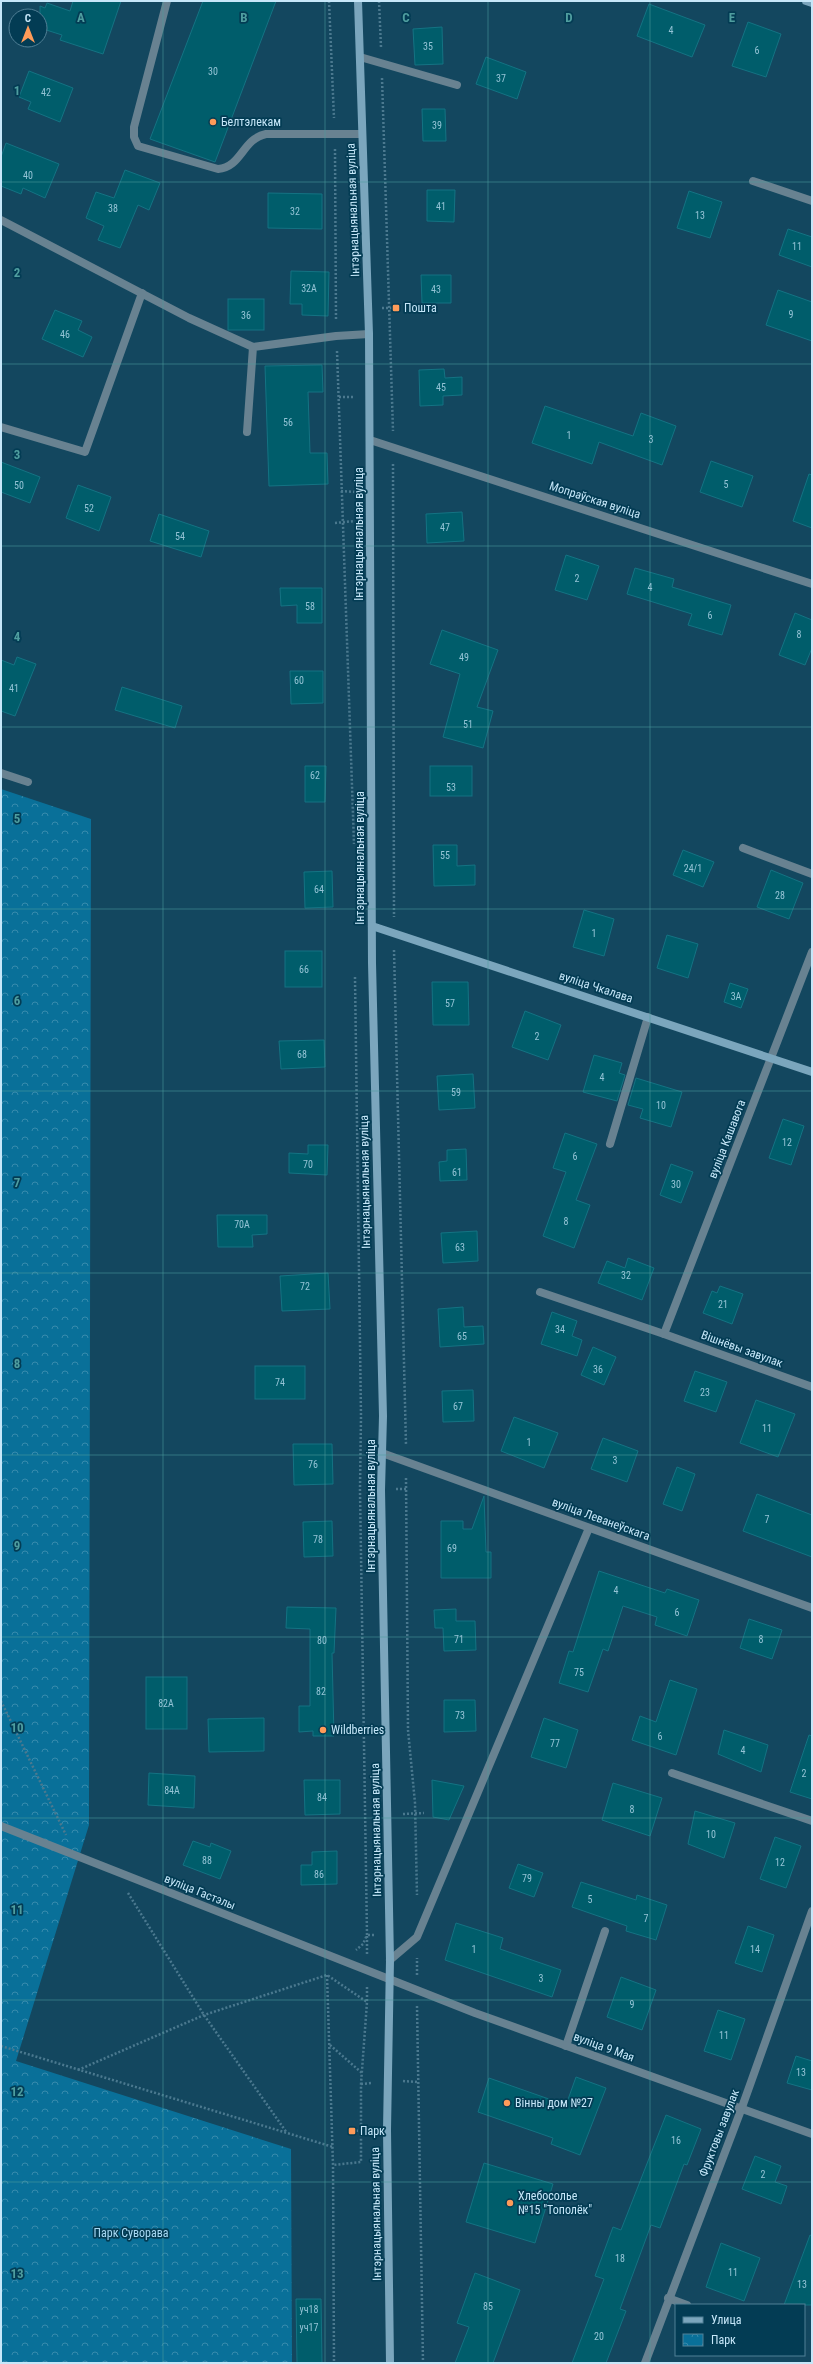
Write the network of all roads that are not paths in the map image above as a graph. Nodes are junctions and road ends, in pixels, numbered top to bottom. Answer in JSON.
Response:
{"nodes":[{"id":1,"x":167,"y":1,"type":"edge"},
{"id":2,"x":358,"y":1,"type":"edge"},
{"id":3,"x":806,"y":1,"type":"edge"},
{"id":4,"x":812,"y":3,"type":"edge"},
{"id":5,"x":360,"y":57,"type":"junction"},
{"id":6,"x":457,"y":85,"type":"dead end"},
{"id":7,"x":362,"y":134,"type":"junction"},
{"id":8,"x":753,"y":181,"type":"dead end"},
{"id":9,"x":812,"y":201,"type":"edge"},
{"id":10,"x":1,"y":220,"type":"edge"},
{"id":11,"x":142,"y":293,"type":"junction"},
{"id":12,"x":369,"y":334,"type":"junction"},
{"id":13,"x":253,"y":347,"type":"junction"},
{"id":14,"x":1,"y":427,"type":"edge"},
{"id":15,"x":247,"y":432,"type":"dead end"},
{"id":16,"x":370,"y":440,"type":"junction"},
{"id":17,"x":812,"y":584,"type":"edge"},
{"id":18,"x":1,"y":773,"type":"edge"},
{"id":19,"x":28,"y":782,"type":"dead end"},
{"id":20,"x":743,"y":848,"type":"dead end"},
{"id":21,"x":812,"y":874,"type":"edge"},
{"id":22,"x":372,"y":926,"type":"junction"},
{"id":23,"x":812,"y":952,"type":"edge"},
{"id":24,"x":648,"y":1017,"type":"junction"},
{"id":25,"x":771,"y":1057,"type":"junction"},
{"id":26,"x":812,"y":1072,"type":"edge"},
{"id":27,"x":610,"y":1144,"type":"dead end"},
{"id":28,"x":540,"y":1292,"type":"dead end"},
{"id":29,"x":664,"y":1334,"type":"junction"},
{"id":30,"x":812,"y":1387,"type":"edge"},
{"id":31,"x":382,"y":1453,"type":"junction"},
{"id":32,"x":589,"y":1528,"type":"junction"},
{"id":33,"x":812,"y":1608,"type":"edge"},
{"id":34,"x":672,"y":1773,"type":"dead end"},
{"id":35,"x":812,"y":1821,"type":"edge"},
{"id":36,"x":1,"y":1826,"type":"edge"},
{"id":37,"x":812,"y":1911,"type":"edge"},
{"id":38,"x":605,"y":1931,"type":"dead end"},
{"id":39,"x":390,"y":1960,"type":"junction"},
{"id":40,"x":389,"y":1980,"type":"junction"},
{"id":41,"x":566,"y":2046,"type":"junction"},
{"id":42,"x":741,"y":2110,"type":"junction"},
{"id":43,"x":812,"y":2134,"type":"edge"},
{"id":44,"x":668,"y":2298,"type":"junction"},
{"id":45,"x":684,"y":2304,"type":"edge"},
{"id":46,"x":390,"y":2363,"type":"edge"},
{"id":47,"x":645,"y":2363,"type":"edge"}],
"edges":[{"from":1,"to":7,"type":"street"},
{"from":2,"to":5,"type":"main road","name":"Інтэрнацыянальная вуліца"},
{"from":3,"to":4,"type":"main road"},
{"from":5,"to":6,"type":"street"},
{"from":5,"to":7,"type":"main road","name":"Інтэрнацыянальная вуліца"},
{"from":7,"to":12,"type":"main road","name":"Інтэрнацыянальная вуліца"},
{"from":8,"to":9,"type":"street"},
{"from":10,"to":11,"type":"street"},
{"from":11,"to":13,"type":"street"},
{"from":11,"to":14,"type":"street"},
{"from":12,"to":13,"type":"street"},
{"from":12,"to":16,"type":"main road","name":"Інтэрнацыянальная вуліца"},
{"from":13,"to":15,"type":"street"},
{"from":16,"to":17,"type":"street","name":"Мопраўская вуліца"},
{"from":16,"to":22,"type":"main road","name":"Інтэрнацыянальная вуліца"},
{"from":18,"to":19,"type":"street"},
{"from":20,"to":21,"type":"street"},
{"from":22,"to":24,"type":"main road","name":"вуліца Чкалава"},
{"from":22,"to":31,"type":"main road","name":"Інтэрнацыянальная вуліца"},
{"from":23,"to":25,"type":"street","name":"вуліца Кашавога"},
{"from":24,"to":25,"type":"main road","name":"вуліца Чкалава"},
{"from":24,"to":27,"type":"street"},
{"from":25,"to":26,"type":"main road","name":"вуліца Чкалава"},
{"from":25,"to":29,"type":"street","name":"вуліца Кашавога"},
{"from":28,"to":29,"type":"street","name":"Вішнёвы завулак"},
{"from":29,"to":30,"type":"street","name":"Вішнёвы завулак"},
{"from":31,"to":32,"type":"street","name":"вуліца Леванеўскага"},
{"from":31,"to":39,"type":"main road","name":"Інтэрнацыянальная вуліца"},
{"from":32,"to":33,"type":"street","name":"вуліца Леванеўскага"},
{"from":32,"to":39,"type":"street"},
{"from":34,"to":35,"type":"street"},
{"from":36,"to":40,"type":"street","name":"вуліца Гастэлы"},
{"from":37,"to":42,"type":"street","name":"Фруктовы завулак"},
{"from":38,"to":41,"type":"street"},
{"from":39,"to":40,"type":"main road","name":"Інтэрнацыянальная вуліца"},
{"from":40,"to":41,"type":"street","name":"вуліца 9 Мая"},
{"from":40,"to":46,"type":"main road","name":"Інтэрнацыянальная вуліца"},
{"from":41,"to":42,"type":"street","name":"вуліца 9 Мая"},
{"from":42,"to":43,"type":"street","name":"вуліца 9 Мая"},
{"from":42,"to":44,"type":"street","name":"Фруктовы завулак"},
{"from":44,"to":45,"type":"street"},
{"from":44,"to":47,"type":"street","name":"Фруктовы завулак"}]}
